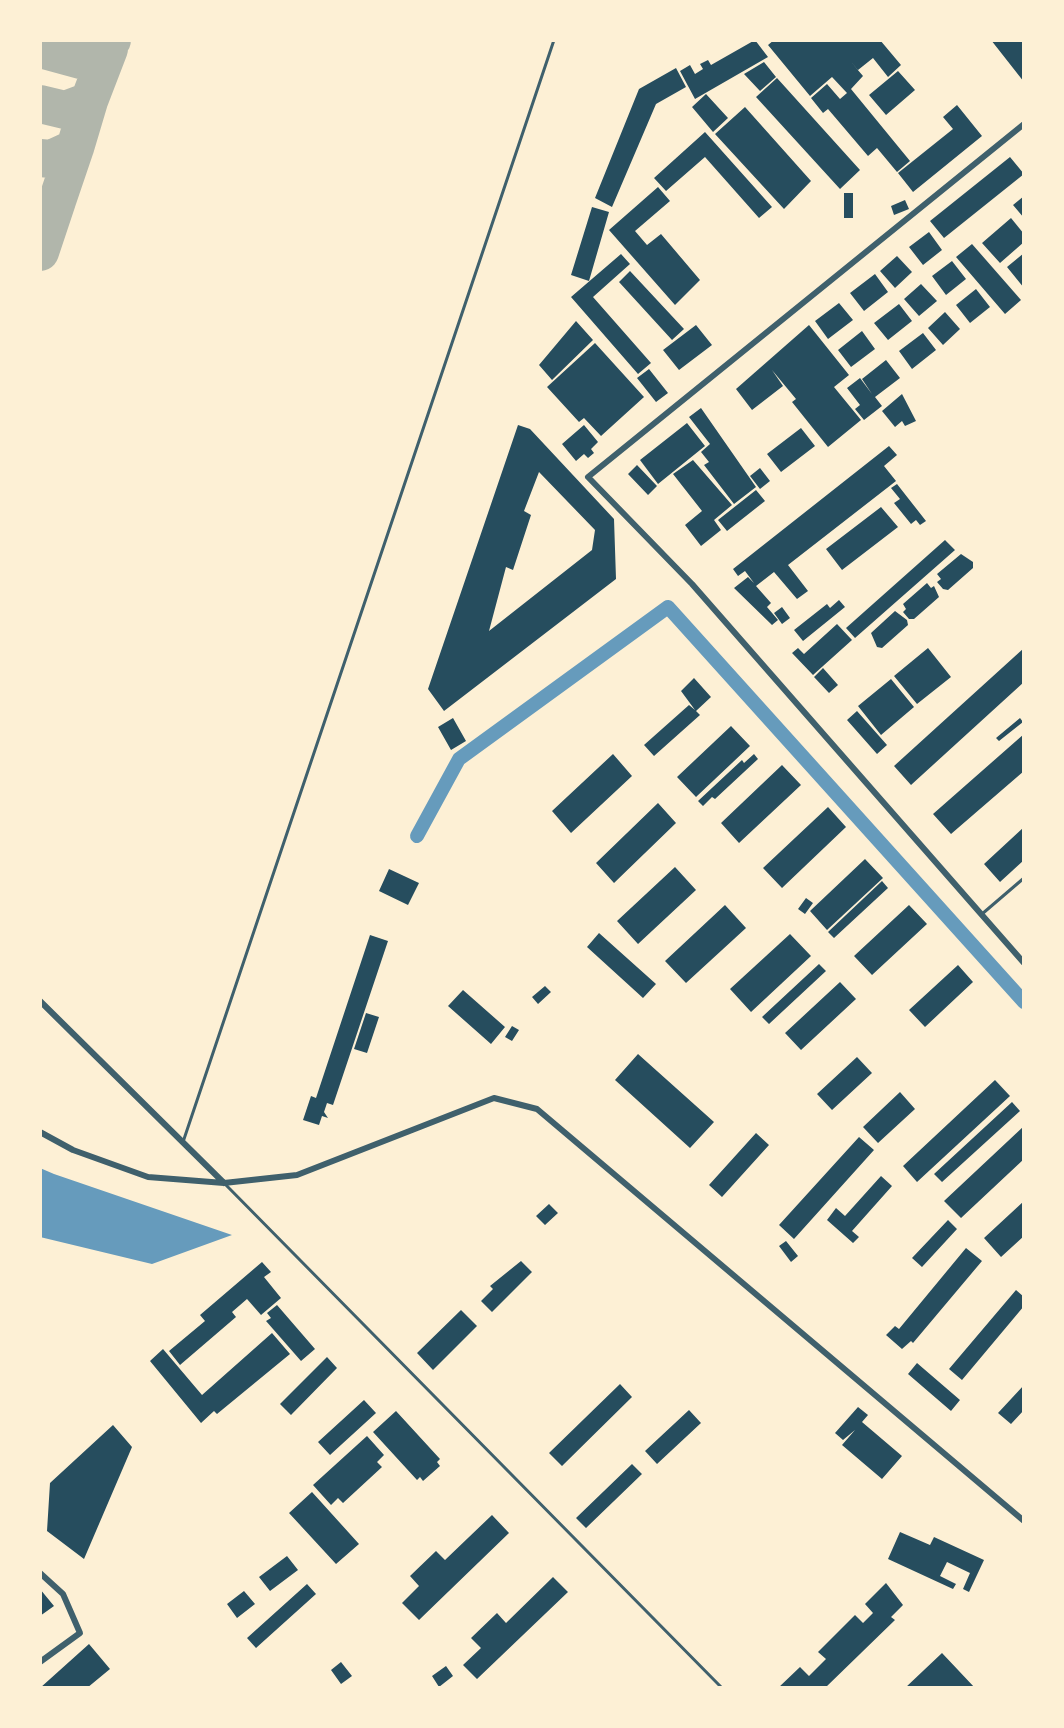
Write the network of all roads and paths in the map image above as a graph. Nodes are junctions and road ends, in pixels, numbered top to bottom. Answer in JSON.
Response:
{"nodes":[{"id":1,"x":554,"y":40,"type":"edge"},
{"id":2,"x":1024,"y":124,"type":"edge"},
{"id":3,"x":1024,"y":878,"type":"edge"},
{"id":4,"x":982,"y":914,"type":"junction"},
{"id":5,"x":1024,"y":963,"type":"edge"},
{"id":6,"x":40,"y":1001,"type":"edge"},
{"id":7,"x":40,"y":1132,"type":"edge"},
{"id":8,"x":183,"y":1142,"type":"junction"},
{"id":9,"x":224,"y":1183,"type":"junction"},
{"id":10,"x":1024,"y":1521,"type":"edge"},
{"id":11,"x":40,"y":1573,"type":"edge"},
{"id":12,"x":40,"y":1662,"type":"edge"},
{"id":13,"x":722,"y":1688,"type":"edge"}],
"edges":[{"from":1,"to":8,"type":"lane"},
{"from":2,"to":4,"type":"street"},
{"from":3,"to":4,"type":"lane"},
{"from":4,"to":5,"type":"street"},
{"from":6,"to":8,"type":"street"},
{"from":7,"to":9,"type":"street"},
{"from":8,"to":9,"type":"street"},
{"from":9,"to":10,"type":"street"},
{"from":9,"to":13,"type":"lane"},
{"from":11,"to":12,"type":"street"}]}
